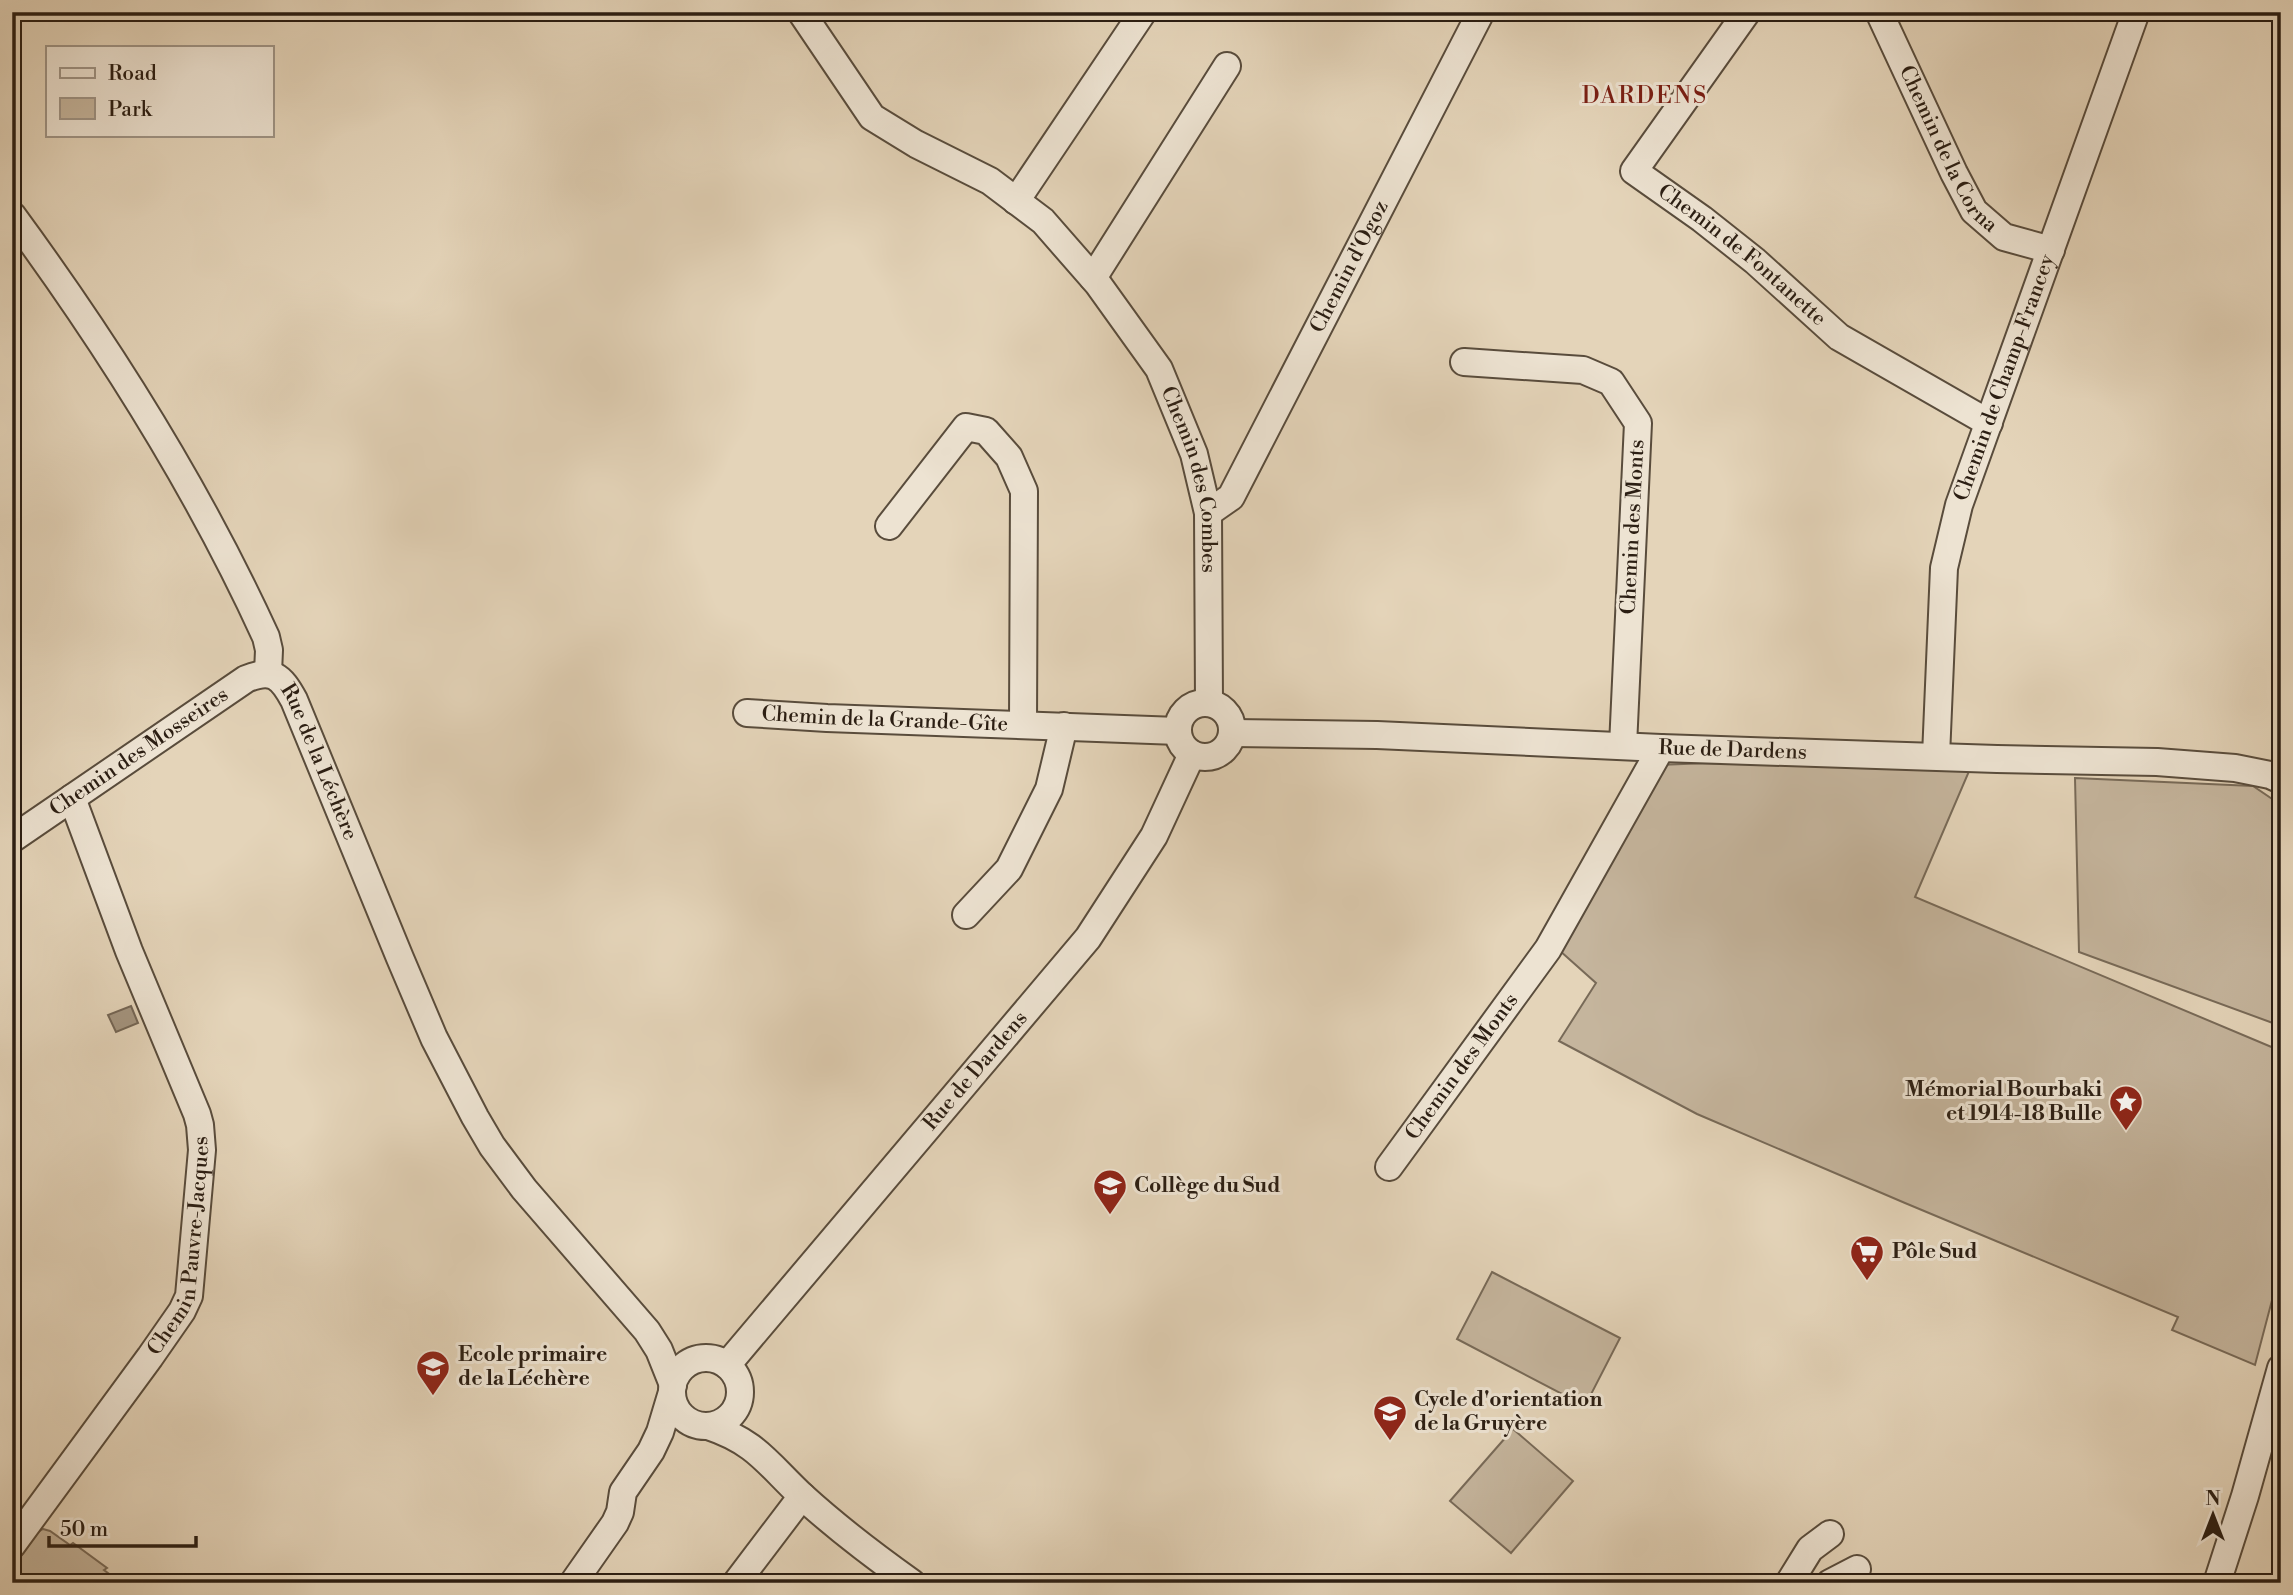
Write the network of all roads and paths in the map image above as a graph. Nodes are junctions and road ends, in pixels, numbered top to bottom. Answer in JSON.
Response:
{"nodes":[{"id":1,"x":800,"y":12,"type":"edge"},
{"id":2,"x":1143,"y":12,"type":"edge"},
{"id":3,"x":1481,"y":12,"type":"edge"},
{"id":4,"x":1747,"y":12,"type":"edge"},
{"id":5,"x":1879,"y":12,"type":"edge"},
{"id":6,"x":2136,"y":12,"type":"edge"},
{"id":7,"x":1227,"y":66,"type":"dead end"},
{"id":8,"x":1016,"y":201,"type":"junction"},
{"id":9,"x":12,"y":215,"type":"edge"},
{"id":10,"x":2051,"y":250,"type":"junction"},
{"id":11,"x":1093,"y":278,"type":"junction"},
{"id":12,"x":1464,"y":362,"type":"dead end"},
{"id":13,"x":1989,"y":424,"type":"junction"},
{"id":14,"x":1208,"y":513,"type":"junction"},
{"id":15,"x":890,"y":526,"type":"dead end"},
{"id":16,"x":268,"y":673,"type":"junction"},
{"id":17,"x":1209,"y":703,"type":"junction"},
{"id":18,"x":747,"y":713,"type":"dead end"},
{"id":19,"x":1023,"y":725,"type":"junction"},
{"id":20,"x":1064,"y":726,"type":"junction"},
{"id":21,"x":1178,"y":731,"type":"junction"},
{"id":22,"x":1233,"y":733,"type":"junction"},
{"id":23,"x":1623,"y":746,"type":"junction"},
{"id":24,"x":1661,"y":748,"type":"junction"},
{"id":25,"x":1192,"y":754,"type":"junction"},
{"id":26,"x":1936,"y":756,"type":"junction"},
{"id":27,"x":2281,"y":758,"type":"edge"},
{"id":28,"x":2235,"y":768,"type":"junction"},
{"id":29,"x":2281,"y":780,"type":"edge"},
{"id":30,"x":72,"y":798,"type":"junction"},
{"id":31,"x":12,"y":839,"type":"edge"},
{"id":32,"x":966,"y":915,"type":"dead end"},
{"id":33,"x":1389,"y":1167,"type":"dead end"},
{"id":34,"x":631,"y":1311,"type":"junction"},
{"id":35,"x":717,"y":1362,"type":"junction"},
{"id":36,"x":2281,"y":1368,"type":"edge"},
{"id":37,"x":673,"y":1388,"type":"junction"},
{"id":38,"x":740,"y":1389,"type":"junction"},
{"id":39,"x":706,"y":1426,"type":"junction"},
{"id":40,"x":651,"y":1451,"type":"junction"},
{"id":41,"x":761,"y":1454,"type":"junction"},
{"id":42,"x":802,"y":1496,"type":"junction"},
{"id":43,"x":1830,"y":1534,"type":"dead end"},
{"id":44,"x":12,"y":1545,"type":"edge"},
{"id":45,"x":1857,"y":1569,"type":"dead end"},
{"id":46,"x":573,"y":1583,"type":"edge"},
{"id":47,"x":736,"y":1583,"type":"edge"},
{"id":48,"x":912,"y":1583,"type":"edge"},
{"id":49,"x":1789,"y":1583,"type":"edge"},
{"id":50,"x":1830,"y":1583,"type":"edge"},
{"id":51,"x":2217,"y":1583,"type":"edge"}],
"edges":[{"from":1,"to":8,"type":"street","name":"Chemin des Combes"},
{"from":2,"to":8,"type":"street"},
{"from":3,"to":14,"type":"street","name":"Chemin d'Ogoz"},
{"from":4,"to":13,"type":"street","name":"Chemin de Fontanette"},
{"from":5,"to":10,"type":"street","name":"Chemin de la Corna"},
{"from":6,"to":10,"type":"street","name":"Chemin de Champ-Francey"},
{"from":7,"to":11,"type":"street"},
{"from":8,"to":11,"type":"street","name":"Chemin des Combes"},
{"from":9,"to":16,"type":"street","name":"Rue de la Léchère"},
{"from":10,"to":13,"type":"street","name":"Chemin de Champ-Francey"},
{"from":11,"to":14,"type":"street","name":"Chemin des Combes"},
{"from":12,"to":23,"type":"street","name":"Chemin des Monts"},
{"from":13,"to":26,"type":"street","name":"Chemin de Champ-Francey"},
{"from":14,"to":17,"type":"street","name":"Chemin des Combes"},
{"from":15,"to":19,"type":"street","name":"Chemin de la Grande-Gîte"},
{"from":16,"to":30,"type":"street","name":"Chemin des Mosseires"},
{"from":16,"to":34,"type":"street","name":"Rue de la Léchère"},
{"from":17,"to":21,"type":"street"},
{"from":17,"to":22,"type":"street"},
{"from":18,"to":19,"type":"street","name":"Chemin de la Grande-Gîte"},
{"from":19,"to":20,"type":"street","name":"Chemin de la Grande-Gîte"},
{"from":20,"to":21,"type":"street","name":"Chemin de la Grande-Gîte"},
{"from":20,"to":32,"type":"street"},
{"from":21,"to":25,"type":"street"},
{"from":22,"to":23,"type":"street","name":"Rue de Dardens"},
{"from":22,"to":25,"type":"street"},
{"from":23,"to":24,"type":"street","name":"Rue de Dardens"},
{"from":24,"to":26,"type":"street","name":"Rue de Dardens"},
{"from":24,"to":33,"type":"street","name":"Chemin des Monts"},
{"from":25,"to":35,"type":"street","name":"Rue de Dardens"},
{"from":26,"to":28,"type":"street","name":"Rue de Dardens"},
{"from":27,"to":28,"type":"street","name":"Rue de Dardens"},
{"from":28,"to":29,"type":"street","name":"Rue de Dardens"},
{"from":30,"to":31,"type":"street","name":"Chemin des Mosseires"},
{"from":30,"to":44,"type":"street","name":"Chemin Pauvre-Jacques"},
{"from":34,"to":35,"type":"street","name":"Rue de la Léchère"},
{"from":34,"to":37,"type":"street","name":"Rue de la Léchère"},
{"from":35,"to":37,"type":"street"},
{"from":35,"to":38,"type":"street"},
{"from":36,"to":51,"type":"street"},
{"from":37,"to":39,"type":"street"},
{"from":37,"to":40,"type":"street"},
{"from":38,"to":39,"type":"street"},
{"from":38,"to":41,"type":"street"},
{"from":39,"to":40,"type":"street"},
{"from":39,"to":41,"type":"street"},
{"from":40,"to":46,"type":"street"},
{"from":41,"to":42,"type":"street"},
{"from":42,"to":47,"type":"street"},
{"from":42,"to":48,"type":"street"},
{"from":43,"to":49,"type":"street"},
{"from":45,"to":50,"type":"street"}]}
